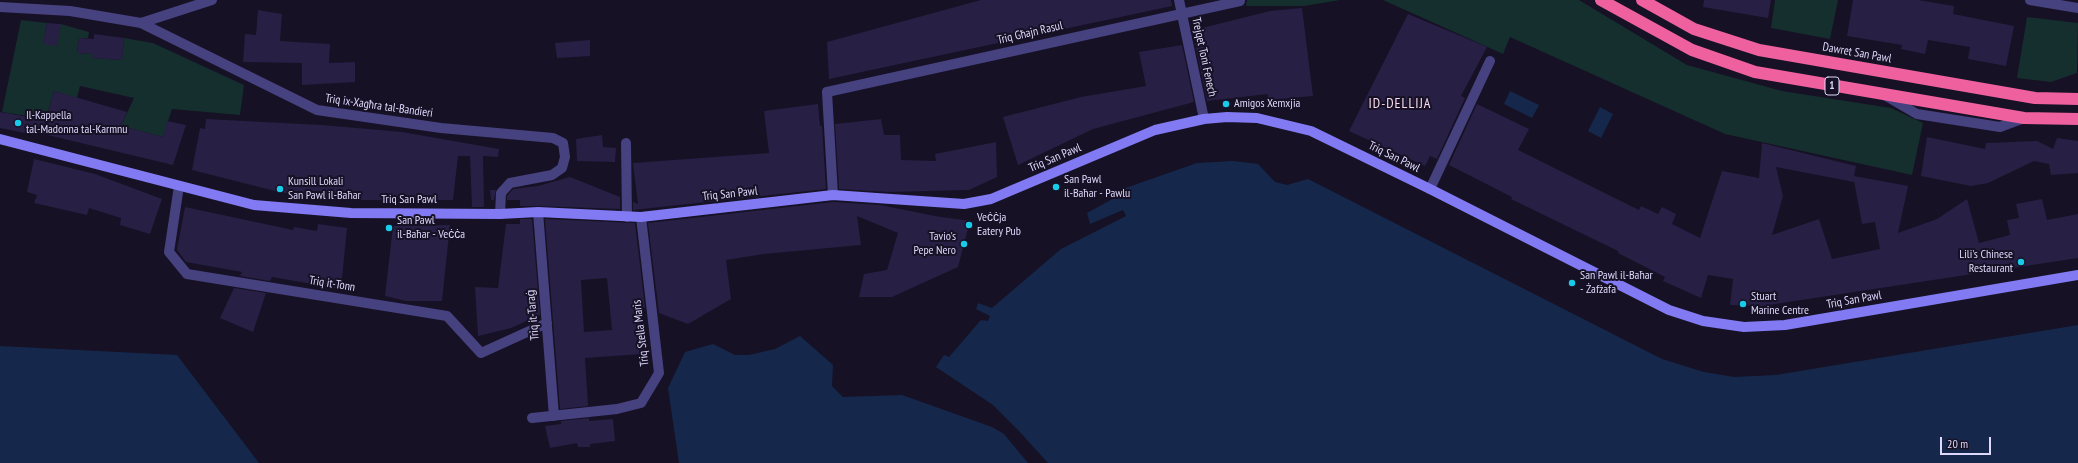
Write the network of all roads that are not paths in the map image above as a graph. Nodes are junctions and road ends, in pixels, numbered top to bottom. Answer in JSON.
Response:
{"nodes":[{"id":1,"x":212,"y":0,"type":"edge"},
{"id":2,"x":1179,"y":0,"type":"edge"},
{"id":3,"x":1601,"y":0,"type":"edge"},
{"id":4,"x":1642,"y":0,"type":"edge"},
{"id":5,"x":2030,"y":0,"type":"edge"},
{"id":6,"x":1240,"y":1,"type":"edge"},
{"id":7,"x":0,"y":7,"type":"edge"},
{"id":8,"x":2078,"y":8,"type":"edge"},
{"id":9,"x":1182,"y":12,"type":"junction"},
{"id":10,"x":141,"y":23,"type":"junction"},
{"id":11,"x":1490,"y":61,"type":"dead end"},
{"id":12,"x":2078,"y":99,"type":"edge"},
{"id":13,"x":1204,"y":119,"type":"junction"},
{"id":14,"x":2078,"y":119,"type":"edge"},
{"id":15,"x":0,"y":139,"type":"edge"},
{"id":16,"x":626,"y":143,"type":"dead end"},
{"id":17,"x":179,"y":186,"type":"junction"},
{"id":18,"x":1430,"y":189,"type":"junction"},
{"id":19,"x":833,"y":196,"type":"junction"},
{"id":20,"x":538,"y":212,"type":"junction"},
{"id":21,"x":500,"y":214,"type":"junction"},
{"id":22,"x":627,"y":217,"type":"junction"},
{"id":23,"x":641,"y":217,"type":"junction"},
{"id":24,"x":2078,"y":275,"type":"edge"},
{"id":25,"x":547,"y":323,"type":"junction"},
{"id":26,"x":554,"y":416,"type":"junction"},
{"id":27,"x":532,"y":418,"type":"dead end"}],
"edges":[{"from":1,"to":10,"type":"street"},
{"from":2,"to":9,"type":"street","name":"Trejqet Toni Fenech"},
{"from":3,"to":14,"type":"highway","number":"1"},
{"from":4,"to":12,"type":"highway","name":"Dawret San Pawl","number":"1"},
{"from":5,"to":8,"type":"street"},
{"from":6,"to":9,"type":"street","name":"Triq Għajn Rasul"},
{"from":7,"to":10,"type":"street","name":"Triq ix-Xagħra tal-Bandieri"},
{"from":9,"to":13,"type":"street","name":"Trejqet Toni Fenech"},
{"from":9,"to":19,"type":"street","name":"Triq Għajn Rasul"},
{"from":10,"to":21,"type":"street","name":"Triq ix-Xagħra tal-Bandieri"},
{"from":11,"to":18,"type":"street"},
{"from":13,"to":18,"type":"street","name":"Triq San Pawl"},
{"from":13,"to":19,"type":"street","name":"Triq San Pawl"},
{"from":15,"to":17,"type":"street","name":"Triq San Pawl"},
{"from":16,"to":22,"type":"street"},
{"from":17,"to":21,"type":"street","name":"Triq San Pawl"},
{"from":17,"to":25,"type":"street","name":"Triq it-Tonn"},
{"from":18,"to":24,"type":"street","name":"Triq San Pawl"},
{"from":19,"to":23,"type":"street","name":"Triq San Pawl"},
{"from":20,"to":21,"type":"street","name":"Triq San Pawl"},
{"from":20,"to":22,"type":"street","name":"Triq San Pawl"},
{"from":20,"to":25,"type":"street","name":"Triq it-Taraġ"},
{"from":22,"to":23,"type":"street","name":"Triq San Pawl"},
{"from":23,"to":26,"type":"street","name":"Triq Stella Maris"},
{"from":25,"to":26,"type":"street","name":"Triq it-Taraġ"},
{"from":26,"to":27,"type":"street","name":"Triq Stella Maris"}]}
